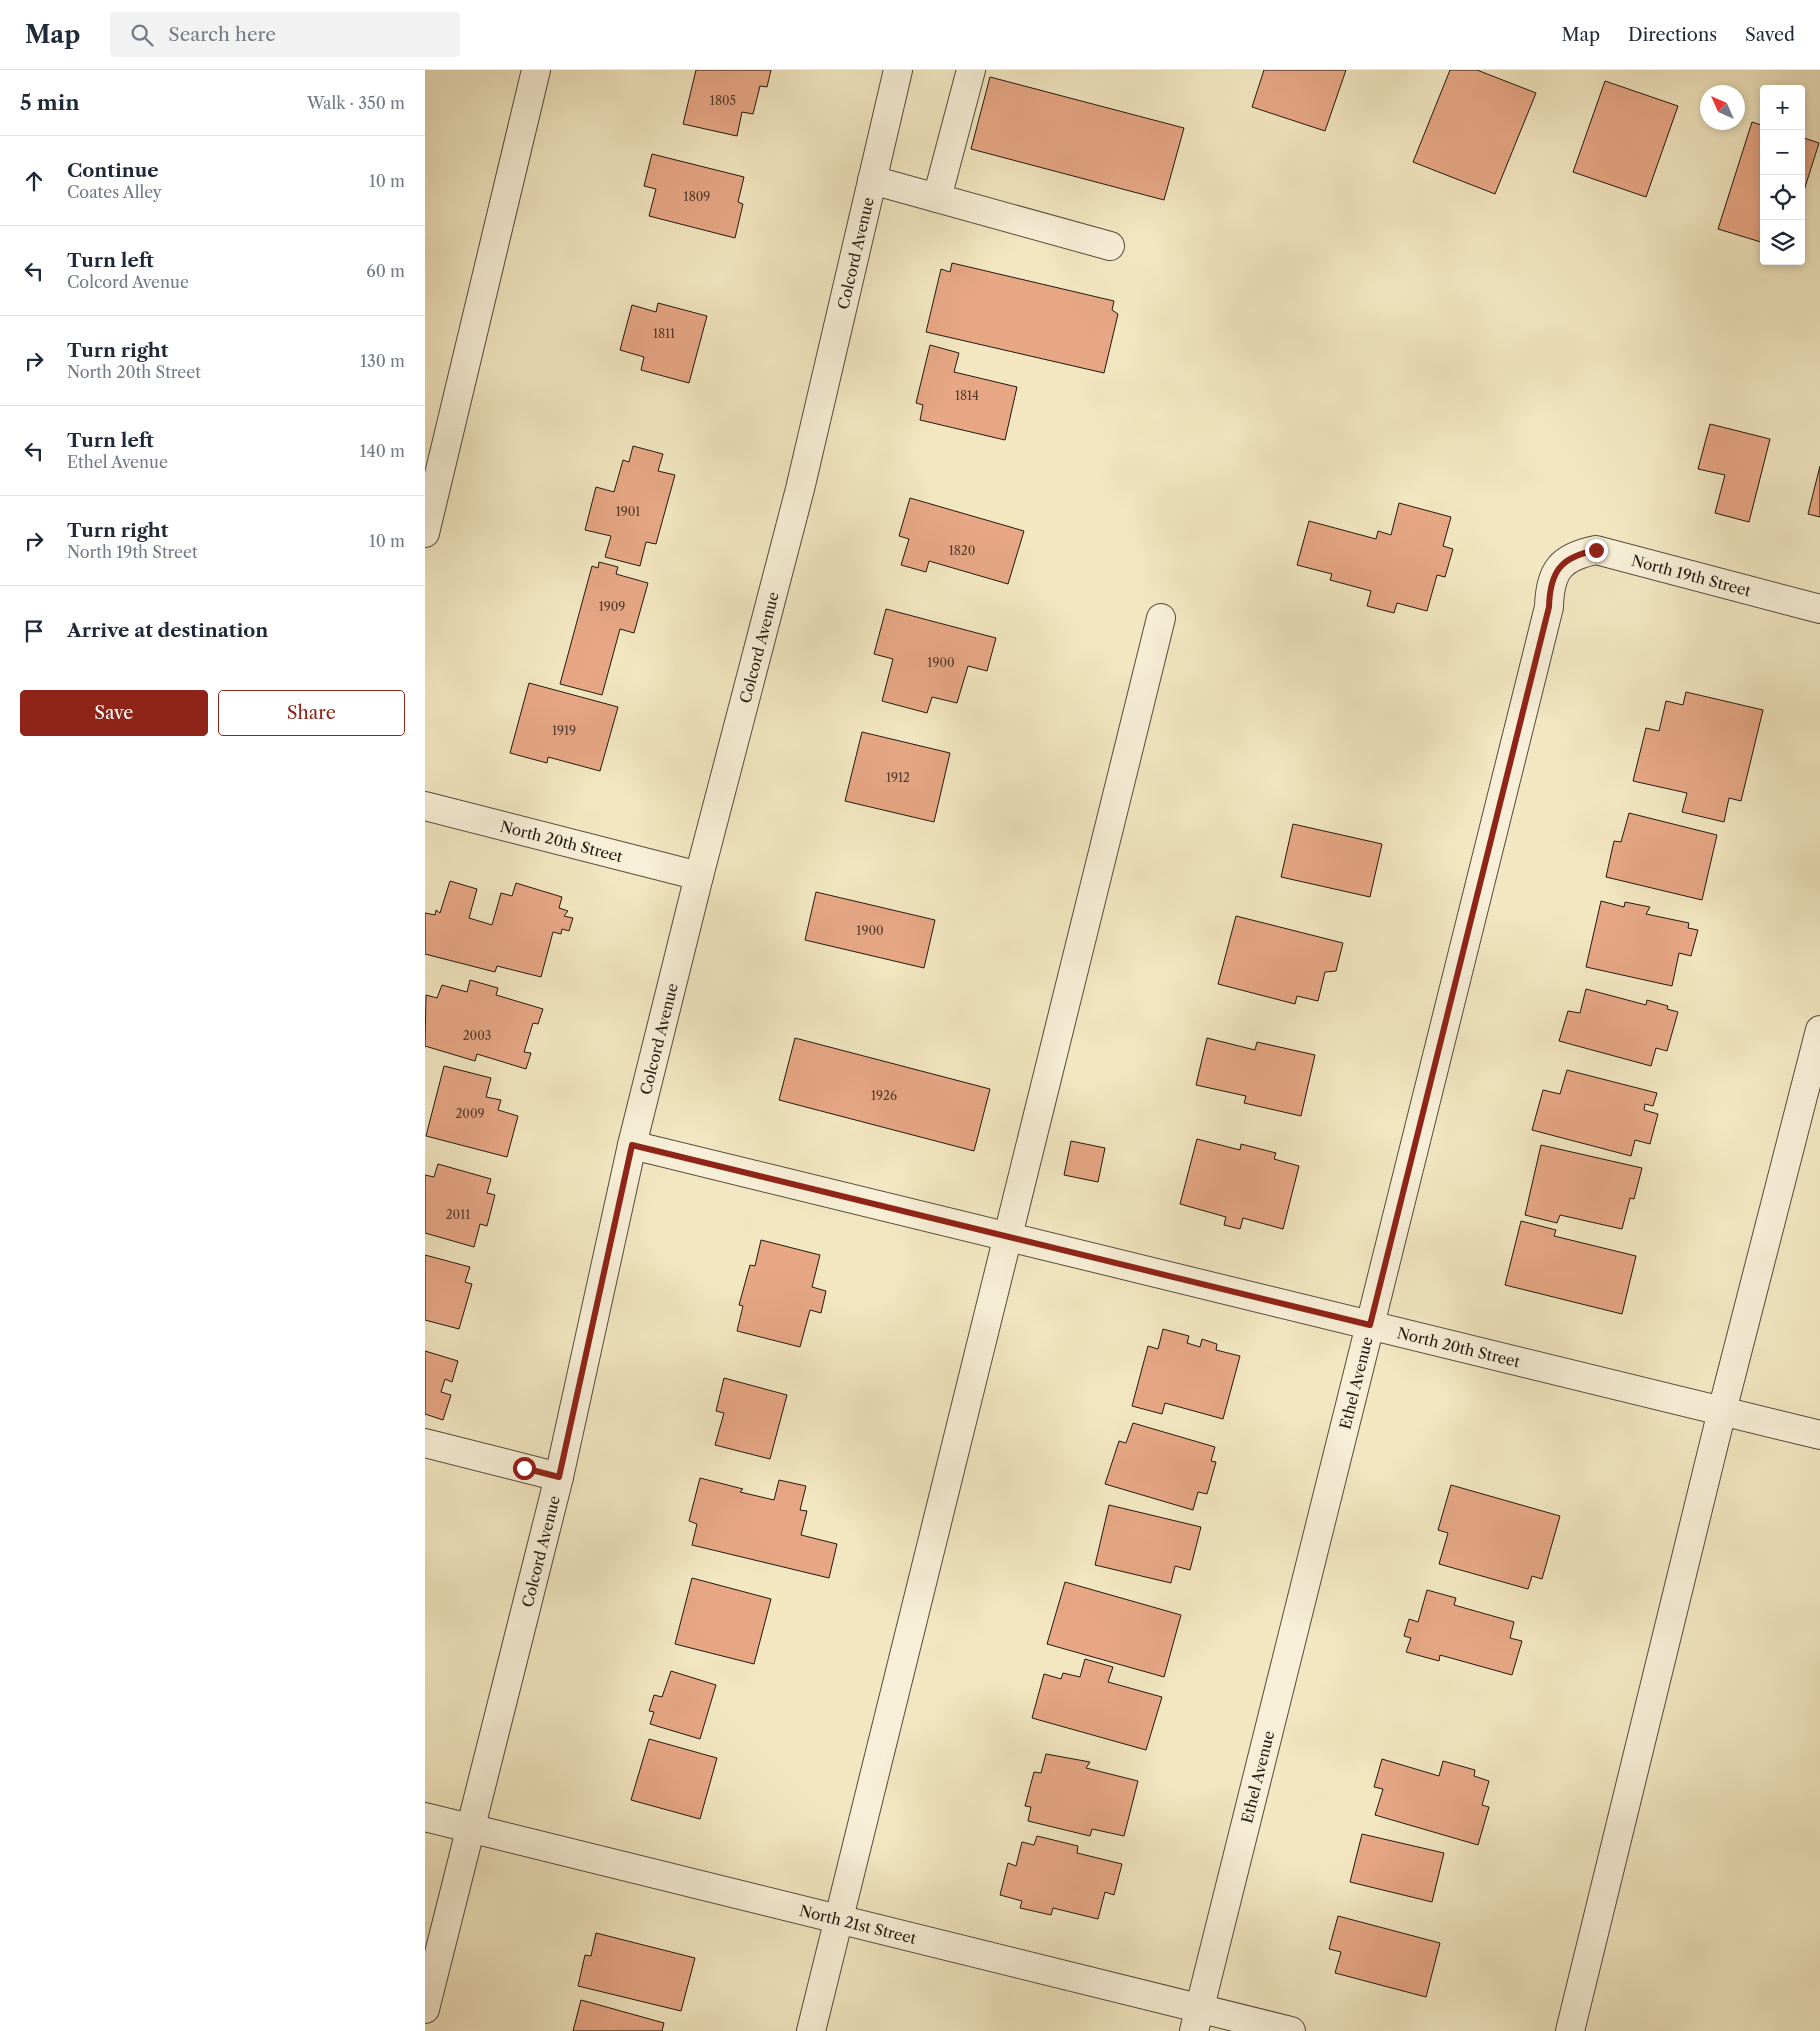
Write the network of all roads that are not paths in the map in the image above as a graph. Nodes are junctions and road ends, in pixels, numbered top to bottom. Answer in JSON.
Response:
{"nodes":[{"id":1,"x":536,"y":70,"type":"edge"},
{"id":2,"x":898,"y":70,"type":"edge"},
{"id":3,"x":971,"y":70,"type":"edge"},
{"id":4,"x":872,"y":180,"type":"junction"},
{"id":5,"x":937,"y":198,"type":"junction"},
{"id":6,"x":1110,"y":246,"type":"dead end"},
{"id":7,"x":425,"y":533,"type":"edge"},
{"id":8,"x":1563,"y":563,"type":"joint"},
{"id":9,"x":1820,"y":609,"type":"edge"},
{"id":10,"x":1161,"y":618,"type":"dead end"},
{"id":11,"x":425,"y":806,"type":"edge"},
{"id":12,"x":699,"y":876,"type":"junction"},
{"id":13,"x":1820,"y":1030,"type":"edge"},
{"id":14,"x":632,"y":1145,"type":"junction"},
{"id":15,"x":1008,"y":1237,"type":"junction"},
{"id":16,"x":1370,"y":1325,"type":"junction"},
{"id":17,"x":1722,"y":1411,"type":"junction"},
{"id":18,"x":1820,"y":1434,"type":"edge"},
{"id":19,"x":425,"y":1443,"type":"edge"},
{"id":20,"x":559,"y":1477,"type":"junction"},
{"id":21,"x":425,"y":1817,"type":"edge"},
{"id":22,"x":470,"y":1828,"type":"junction"},
{"id":23,"x":838,"y":1919,"type":"junction"},
{"id":24,"x":425,"y":2009,"type":"edge"},
{"id":25,"x":1197,"y":2020,"type":"edge"},
{"id":26,"x":811,"y":2031,"type":"edge"},
{"id":27,"x":1291,"y":2031,"type":"edge"},
{"id":28,"x":1570,"y":2031,"type":"edge"}],
"edges":[{"from":1,"to":7,"type":"street"},
{"from":2,"to":4,"type":"street","name":"Colcord Avenue"},
{"from":3,"to":5,"type":"street"},
{"from":4,"to":5,"type":"street"},
{"from":4,"to":12,"type":"street","name":"Colcord Avenue"},
{"from":5,"to":6,"type":"street"},
{"from":8,"to":9,"type":"street","name":"North 19th Street"},
{"from":8,"to":16,"type":"street","name":"Ethel Avenue"},
{"from":10,"to":15,"type":"street"},
{"from":11,"to":12,"type":"street","name":"North 20th Street"},
{"from":12,"to":14,"type":"street","name":"Colcord Avenue"},
{"from":13,"to":17,"type":"street"},
{"from":14,"to":15,"type":"street","name":"North 20th Street"},
{"from":14,"to":20,"type":"street","name":"Colcord Avenue"},
{"from":15,"to":16,"type":"street","name":"North 20th Street"},
{"from":15,"to":23,"type":"street"},
{"from":16,"to":17,"type":"street","name":"North 20th Street"},
{"from":16,"to":25,"type":"street","name":"Ethel Avenue"},
{"from":17,"to":18,"type":"street","name":"North 20th Street"},
{"from":17,"to":28,"type":"street"},
{"from":19,"to":20,"type":"street"},
{"from":20,"to":22,"type":"street","name":"Colcord Avenue"},
{"from":21,"to":22,"type":"street","name":"North 21st Street"},
{"from":22,"to":23,"type":"street","name":"North 21st Street"},
{"from":22,"to":24,"type":"street","name":"Colcord Avenue"},
{"from":23,"to":25,"type":"street","name":"North 21st Street"},
{"from":23,"to":26,"type":"street"},
{"from":25,"to":27,"type":"street","name":"North 21st Street"}]}
